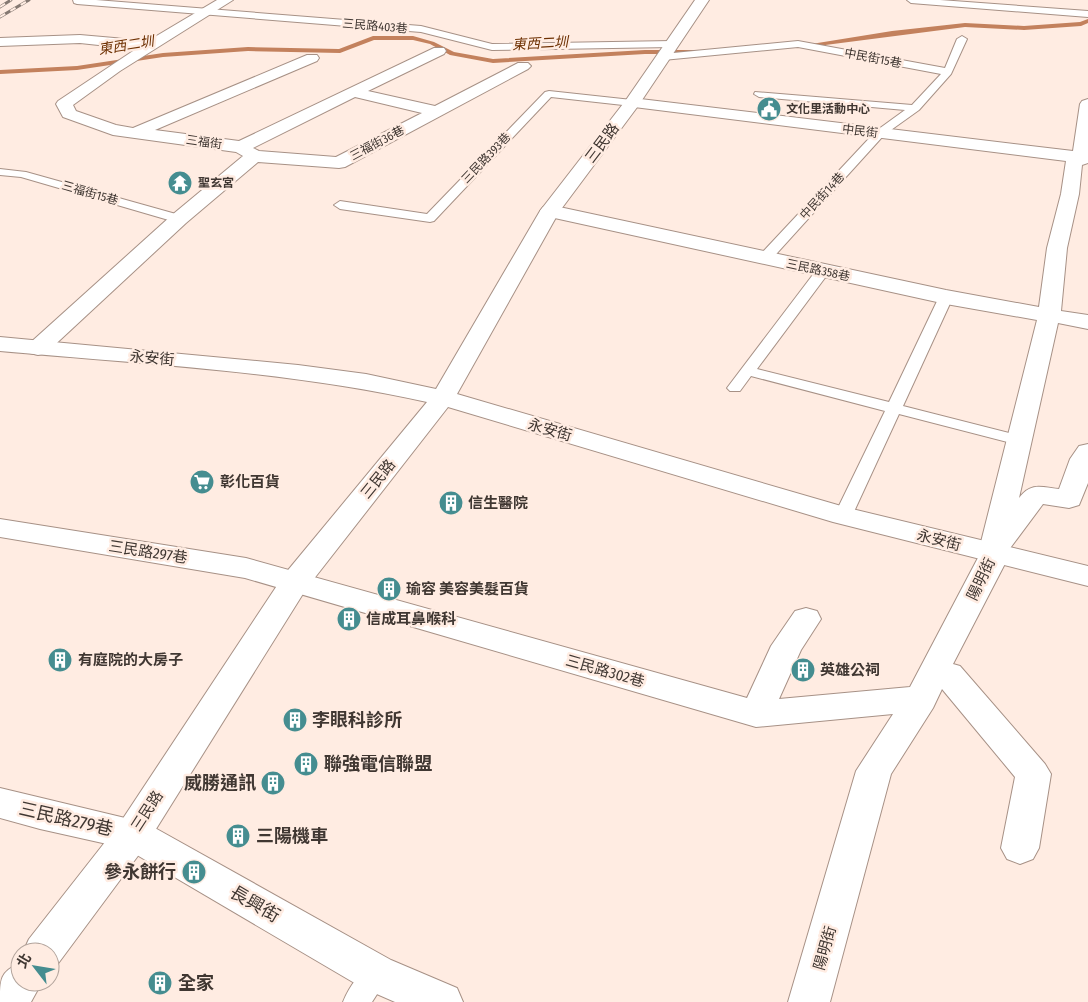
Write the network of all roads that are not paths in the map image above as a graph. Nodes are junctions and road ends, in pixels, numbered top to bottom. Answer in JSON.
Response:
{"nodes":[{"id":1,"x":226,"y":0,"type":"edge"},
{"id":2,"x":702,"y":0,"type":"edge"},
{"id":3,"x":911,"y":0,"type":"edge"},
{"id":4,"x":77,"y":1,"type":"edge"},
{"id":5,"x":209,"y":12,"type":"junction"},
{"id":6,"x":1088,"y":14,"type":"edge"},
{"id":7,"x":962,"y":39,"type":"dead end"},
{"id":8,"x":0,"y":42,"type":"edge"},
{"id":9,"x":798,"y":44,"type":"joint"},
{"id":10,"x":150,"y":46,"type":"junction"},
{"id":11,"x":668,"y":50,"type":"junction"},
{"id":12,"x":440,"y":51,"type":"dead end"},
{"id":13,"x":312,"y":58,"type":"dead end"},
{"id":14,"x":523,"y":66,"type":"dead end"},
{"id":15,"x":948,"y":72,"type":"junction"},
{"id":16,"x":353,"y":92,"type":"junction"},
{"id":17,"x":759,"y":94,"type":"dead end"},
{"id":18,"x":632,"y":103,"type":"junction"},
{"id":19,"x":1088,"y":104,"type":"edge"},
{"id":20,"x":914,"y":108,"type":"junction"},
{"id":21,"x":437,"y":111,"type":"junction"},
{"id":22,"x":137,"y":132,"type":"junction"},
{"id":23,"x":880,"y":133,"type":"junction"},
{"id":24,"x":248,"y":151,"type":"junction"},
{"id":25,"x":1084,"y":157,"type":"edge"},
{"id":26,"x":0,"y":172,"type":"edge"},
{"id":27,"x":340,"y":205,"type":"dead end"},
{"id":28,"x":550,"y":211,"type":"junction"},
{"id":29,"x":179,"y":219,"type":"junction"},
{"id":30,"x":764,"y":259,"type":"junction"},
{"id":31,"x":822,"y":271,"type":"junction"},
{"id":32,"x":946,"y":297,"type":"junction"},
{"id":33,"x":1048,"y":316,"type":"junction"},
{"id":34,"x":1088,"y":322,"type":"edge"},
{"id":35,"x":0,"y":344,"type":"edge"},
{"id":36,"x":38,"y":348,"type":"junction"},
{"id":37,"x":748,"y":371,"type":"junction"},
{"id":38,"x":735,"y":388,"type":"dead end"},
{"id":39,"x":443,"y":398,"type":"junction"},
{"id":40,"x":894,"y":407,"type":"junction"},
{"id":41,"x":1018,"y":440,"type":"junction"},
{"id":42,"x":1088,"y":452,"type":"edge"},
{"id":43,"x":843,"y":516,"type":"junction"},
{"id":44,"x":0,"y":528,"type":"edge"},
{"id":45,"x":994,"y":552,"type":"junction"},
{"id":46,"x":1088,"y":576,"type":"edge"},
{"id":47,"x":294,"y":582,"type":"junction"},
{"id":48,"x":806,"y":619,"type":"dead end"},
{"id":49,"x":927,"y":684,"type":"junction"},
{"id":50,"x":756,"y":714,"type":"junction"},
{"id":51,"x":0,"y":803,"type":"edge"},
{"id":52,"x":133,"y":834,"type":"junction"},
{"id":53,"x":1020,"y":848,"type":"dead end"},
{"id":54,"x":51,"y":942,"type":"edge"},
{"id":55,"x":366,"y":988,"type":"edge"},
{"id":56,"x":442,"y":1002,"type":"edge"},
{"id":57,"x":809,"y":1002,"type":"edge"}],
"edges":[{"from":1,"to":5,"type":"street","name":"三福街"},
{"from":2,"to":11,"type":"street","name":"三民路"},
{"from":3,"to":6,"type":"lane"},
{"from":4,"to":5,"type":"lane","name":"三民路403巷"},
{"from":5,"to":10,"type":"street","name":"三福街"},
{"from":5,"to":11,"type":"lane","name":"三民路403巷"},
{"from":7,"to":15,"type":"lane"},
{"from":8,"to":10,"type":"street"},
{"from":9,"to":11,"type":"lane","name":"三民路403巷"},
{"from":9,"to":15,"type":"lane","name":"中民街15巷"},
{"from":10,"to":22,"type":"street","name":"三福街"},
{"from":11,"to":18,"type":"street","name":"三民路"},
{"from":12,"to":16,"type":"street"},
{"from":13,"to":22,"type":"street"},
{"from":14,"to":21,"type":"street","name":"三福街36巷"},
{"from":15,"to":20,"type":"lane"},
{"from":16,"to":21,"type":"street","name":"三福街36巷"},
{"from":16,"to":24,"type":"street"},
{"from":17,"to":20,"type":"lane"},
{"from":18,"to":23,"type":"street","name":"中民街"},
{"from":18,"to":27,"type":"lane","name":"三民路393巷"},
{"from":18,"to":28,"type":"street","name":"三民路"},
{"from":19,"to":25,"type":"street","name":"陽明街"},
{"from":20,"to":23,"type":"lane"},
{"from":21,"to":24,"type":"street","name":"三福街36巷"},
{"from":22,"to":24,"type":"street","name":"三福街"},
{"from":23,"to":25,"type":"street","name":"中民街"},
{"from":23,"to":30,"type":"lane","name":"中民街14巷"},
{"from":24,"to":29,"type":"street"},
{"from":25,"to":33,"type":"street","name":"陽明街"},
{"from":26,"to":29,"type":"lane","name":"三福街15巷"},
{"from":28,"to":30,"type":"street","name":"三民路358巷"},
{"from":28,"to":39,"type":"street","name":"三民路"},
{"from":29,"to":36,"type":"street"},
{"from":30,"to":31,"type":"street","name":"三民路358巷"},
{"from":31,"to":32,"type":"street","name":"三民路358巷"},
{"from":31,"to":37,"type":"lane"},
{"from":32,"to":33,"type":"street","name":"三民路358巷"},
{"from":32,"to":40,"type":"lane"},
{"from":33,"to":34,"type":"street","name":"三民路358巷"},
{"from":33,"to":41,"type":"street","name":"陽明街"},
{"from":35,"to":36,"type":"street","name":"永安街"},
{"from":36,"to":39,"type":"street","name":"永安街"},
{"from":37,"to":38,"type":"lane"},
{"from":37,"to":40,"type":"lane"},
{"from":39,"to":43,"type":"street","name":"永安街"},
{"from":39,"to":47,"type":"street","name":"三民路"},
{"from":40,"to":41,"type":"lane"},
{"from":40,"to":43,"type":"lane"},
{"from":41,"to":45,"type":"street","name":"陽明街"},
{"from":42,"to":45,"type":"street"},
{"from":43,"to":45,"type":"street","name":"永安街"},
{"from":44,"to":47,"type":"street","name":"三民路297巷"},
{"from":45,"to":46,"type":"street","name":"永安街"},
{"from":45,"to":49,"type":"street","name":"陽明街"},
{"from":47,"to":50,"type":"street","name":"三民路302巷"},
{"from":47,"to":52,"type":"street","name":"三民路"},
{"from":48,"to":50,"type":"street"},
{"from":49,"to":50,"type":"street","name":"三民路302巷"},
{"from":49,"to":53,"type":"street"},
{"from":49,"to":57,"type":"street","name":"陽明街"},
{"from":51,"to":52,"type":"street","name":"三民路279巷"},
{"from":52,"to":54,"type":"street","name":"三民路"},
{"from":52,"to":55,"type":"street","name":"長興街"},
{"from":55,"to":56,"type":"street","name":"長興街"}]}
